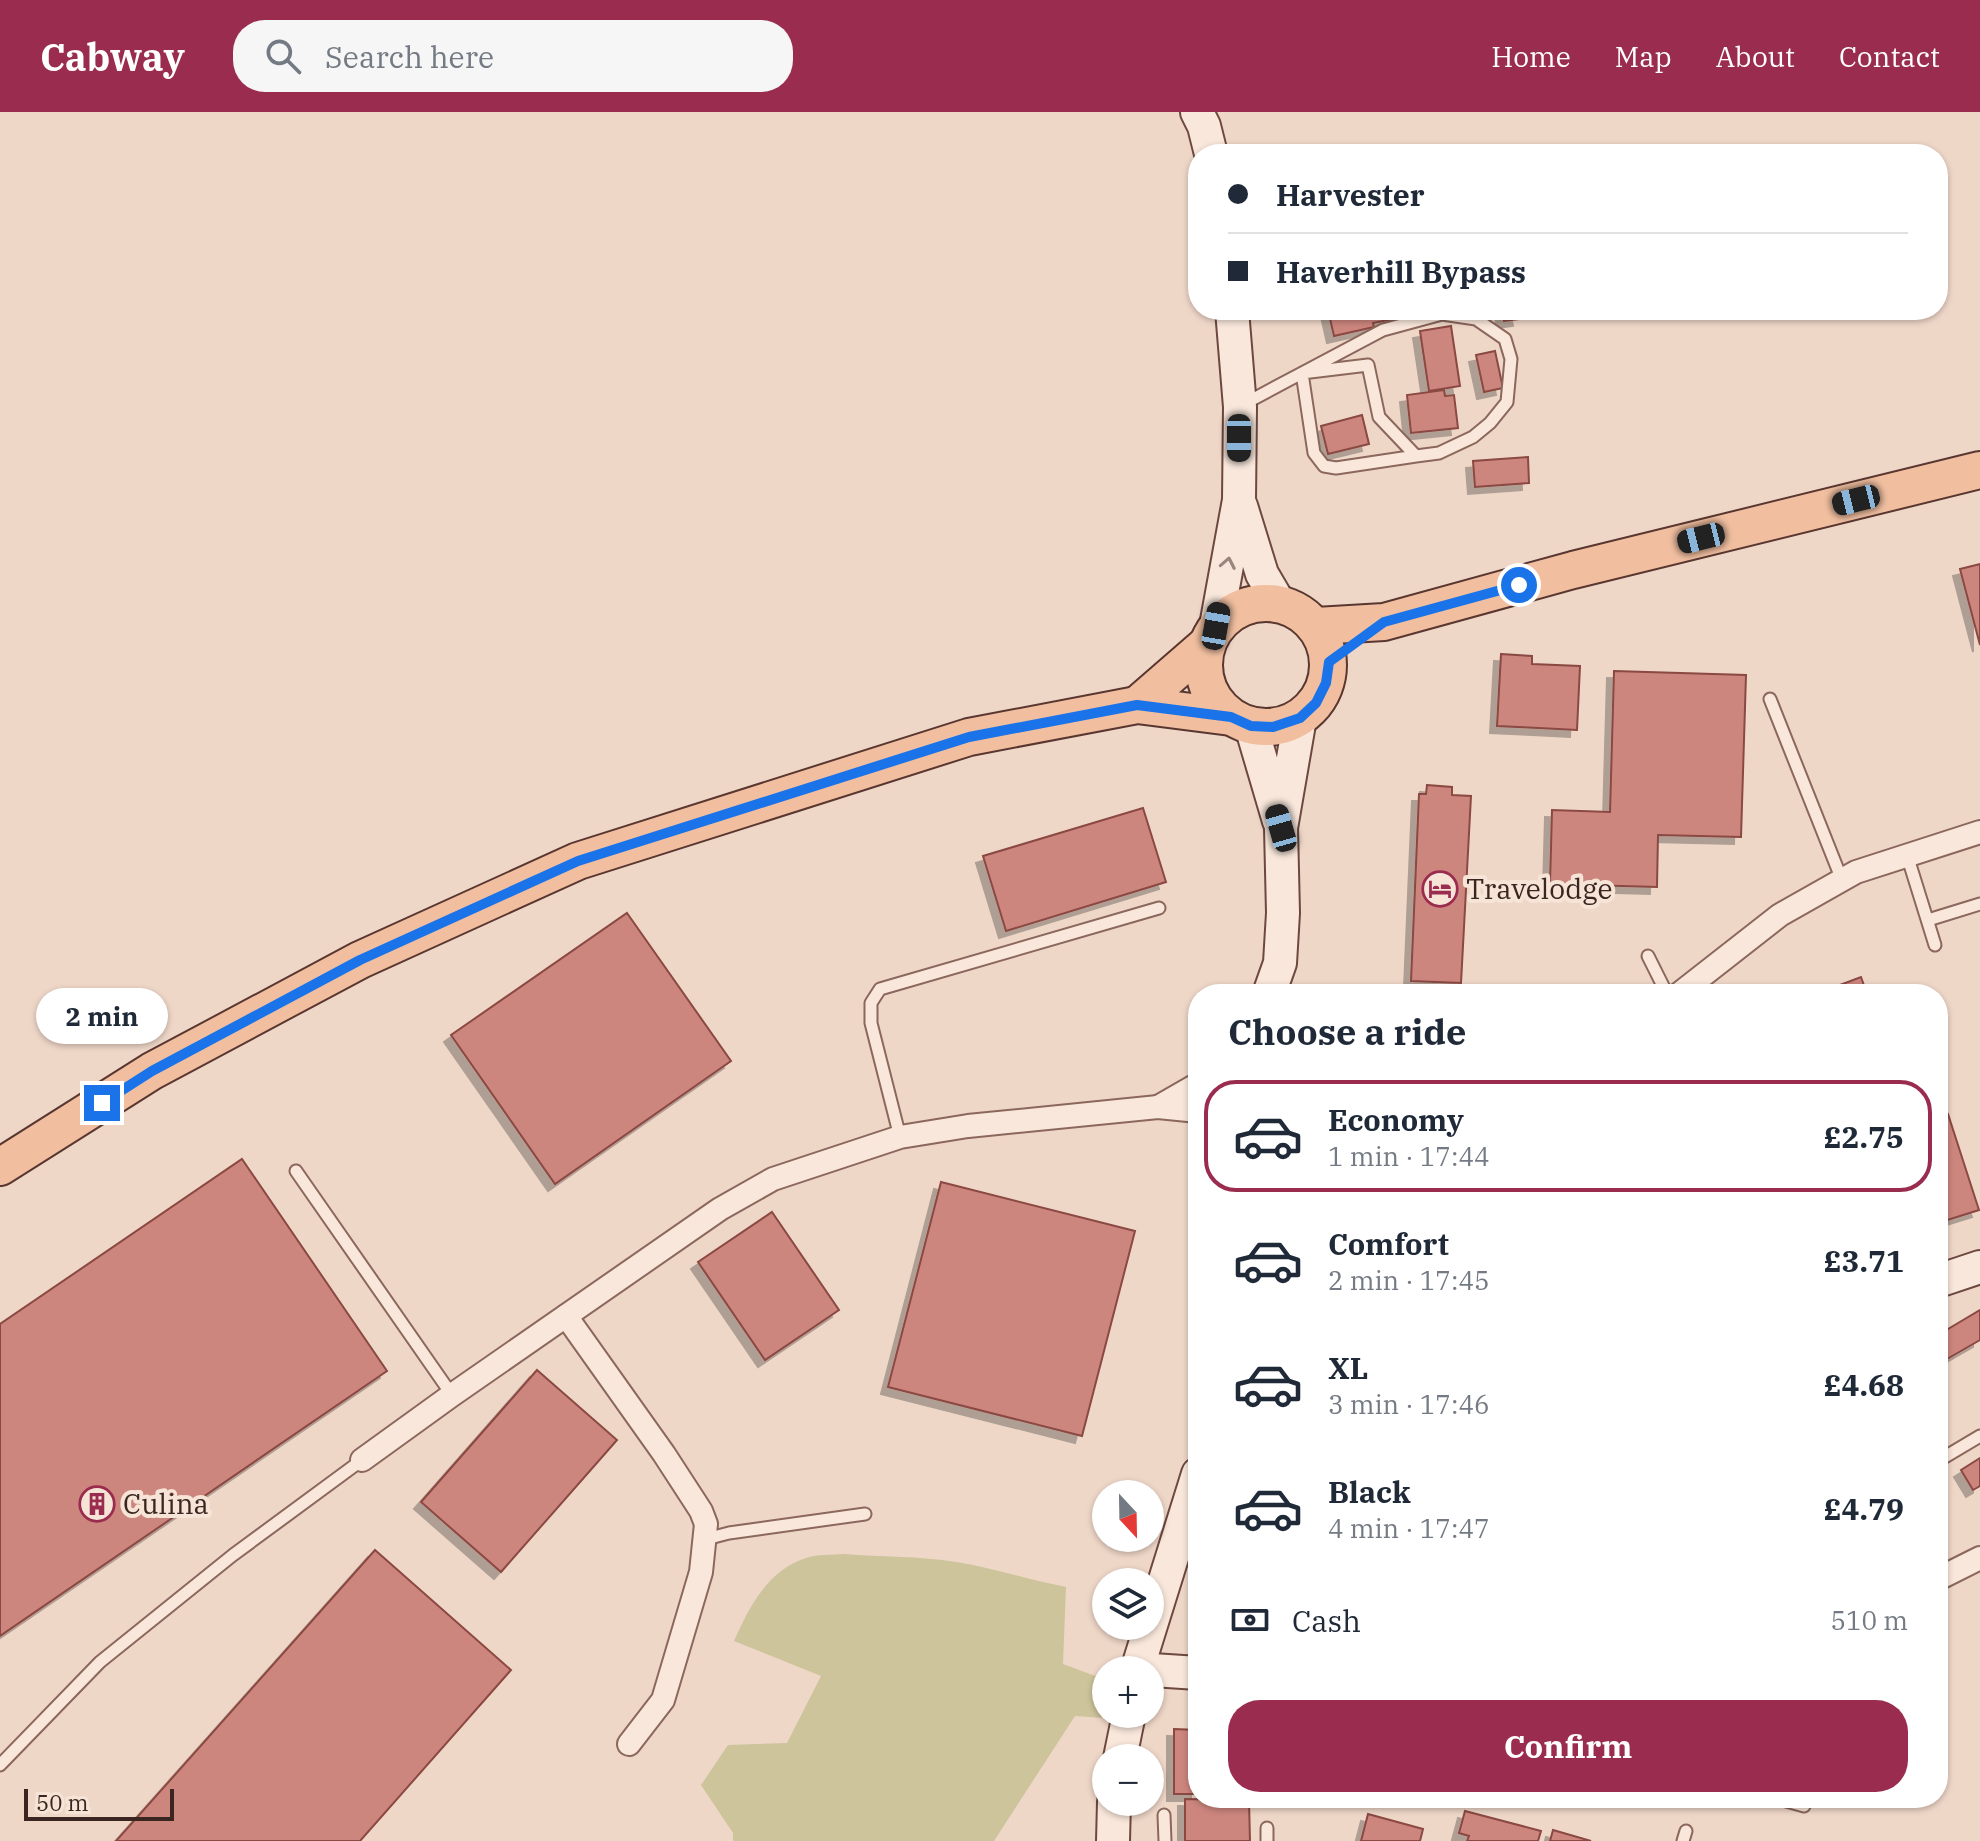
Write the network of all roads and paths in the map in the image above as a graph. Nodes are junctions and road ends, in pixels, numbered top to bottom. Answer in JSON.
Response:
{"nodes":[{"id":1,"x":1197,"y":112,"type":"edge"},
{"id":2,"x":1208,"y":144,"type":"edge"},
{"id":3,"x":1233,"y":320,"type":"edge"},
{"id":4,"x":1420,"y":320,"type":"edge"},
{"id":5,"x":1477,"y":320,"type":"edge"},
{"id":6,"x":1302,"y":373,"type":"junction"},
{"id":7,"x":1240,"y":407,"type":"junction"},
{"id":8,"x":1416,"y":456,"type":"junction"},
{"id":9,"x":1980,"y":470,"type":"edge"},
{"id":10,"x":1239,"y":500,"type":"junction"},
{"id":11,"x":1279,"y":603,"type":"junction"},
{"id":12,"x":1384,"y":622,"type":"junction"},
{"id":13,"x":1316,"y":626,"type":"junction"},
{"id":14,"x":1211,"y":636,"type":"junction"},
{"id":15,"x":1329,"y":662,"type":"junction"},
{"id":16,"x":1770,"y":699,"type":"dead end"},
{"id":17,"x":1137,"y":705,"type":"junction"},
{"id":18,"x":1300,"y":718,"type":"junction"},
{"id":19,"x":1241,"y":722,"type":"junction"},
{"id":20,"x":1281,"y":828,"type":"junction"},
{"id":21,"x":1980,"y":832,"type":"edge"},
{"id":22,"x":1907,"y":855,"type":"junction"},
{"id":23,"x":1842,"y":880,"type":"junction"},
{"id":24,"x":1980,"y":904,"type":"edge"},
{"id":25,"x":1159,"y":908,"type":"dead end"},
{"id":26,"x":1928,"y":920,"type":"junction"},
{"id":27,"x":1935,"y":945,"type":"dead end"},
{"id":28,"x":1648,"y":956,"type":"dead end"},
{"id":29,"x":1280,"y":963,"type":"junction"},
{"id":30,"x":1273,"y":984,"type":"edge"},
{"id":31,"x":1285,"y":984,"type":"edge"},
{"id":32,"x":1662,"y":984,"type":"edge"},
{"id":33,"x":1692,"y":984,"type":"edge"},
{"id":34,"x":1188,"y":1090,"type":"edge"},
{"id":35,"x":1158,"y":1107,"type":"junction"},
{"id":36,"x":1188,"y":1110,"type":"edge"},
{"id":37,"x":900,"y":1137,"type":"junction"},
{"id":38,"x":0,"y":1167,"type":"edge"},
{"id":39,"x":296,"y":1171,"type":"dead end"},
{"id":40,"x":1980,"y":1267,"type":"edge"},
{"id":41,"x":1948,"y":1278,"type":"edge"},
{"id":42,"x":566,"y":1316,"type":"junction"},
{"id":43,"x":452,"y":1395,"type":"junction"},
{"id":44,"x":1980,"y":1436,"type":"edge"},
{"id":45,"x":1948,"y":1455,"type":"edge"},
{"id":46,"x":362,"y":1460,"type":"joint"},
{"id":47,"x":1188,"y":1506,"type":"edge"},
{"id":48,"x":865,"y":1514,"type":"dead end"},
{"id":49,"x":706,"y":1539,"type":"junction"},
{"id":50,"x":1980,"y":1558,"type":"edge"},
{"id":51,"x":1948,"y":1574,"type":"edge"},
{"id":52,"x":1141,"y":1656,"type":"edge"},
{"id":53,"x":1164,"y":1671,"type":"edge"},
{"id":54,"x":1188,"y":1673,"type":"edge"},
{"id":55,"x":629,"y":1744,"type":"dead end"},
{"id":56,"x":0,"y":1765,"type":"edge"},
{"id":57,"x":1164,"y":1815,"type":"dead end"},
{"id":58,"x":1114,"y":1816,"type":"edge"},
{"id":59,"x":1267,"y":1828,"type":"dead end"},
{"id":60,"x":1113,"y":1841,"type":"edge"},
{"id":61,"x":1165,"y":1841,"type":"edge"},
{"id":62,"x":1267,"y":1841,"type":"edge"}],
"edges":[{"from":1,"to":2,"type":"main road"},
{"from":3,"to":7,"type":"main road"},
{"from":4,"to":6,"type":"lane"},
{"from":5,"to":8,"type":"lane"},
{"from":6,"to":7,"type":"lane"},
{"from":6,"to":8,"type":"lane"},
{"from":6,"to":8,"type":"lane"},
{"from":7,"to":10,"type":"main road"},
{"from":9,"to":12,"type":"main road"},
{"from":10,"to":11,"type":"main road"},
{"from":14,"to":10,"type":"main road","one_way":true},
{"from":11,"to":13,"type":"main road"},
{"from":11,"to":14,"type":"main road"},
{"from":12,"to":13,"type":"main road"},
{"from":12,"to":15,"type":"main road"},
{"from":13,"to":15,"type":"main road"},
{"from":14,"to":17,"type":"main road"},
{"from":14,"to":19,"type":"main road"},
{"from":15,"to":18,"type":"main road"},
{"from":16,"to":23,"type":"lane"},
{"from":17,"to":19,"type":"main road"},
{"from":17,"to":38,"type":"main road"},
{"from":18,"to":19,"type":"main road"},
{"from":18,"to":20,"type":"main road"},
{"from":19,"to":20,"type":"main road"},
{"from":20,"to":29,"type":"main road"},
{"from":21,"to":22,"type":"street"},
{"from":22,"to":23,"type":"street"},
{"from":22,"to":26,"type":"lane"},
{"from":23,"to":33,"type":"street"},
{"from":24,"to":26,"type":"lane"},
{"from":25,"to":37,"type":"lane"},
{"from":26,"to":27,"type":"lane"},
{"from":28,"to":32,"type":"lane"},
{"from":29,"to":30,"type":"main road"},
{"from":29,"to":31,"type":"main road"},
{"from":34,"to":35,"type":"street"},
{"from":35,"to":36,"type":"street"},
{"from":35,"to":37,"type":"street"},
{"from":37,"to":42,"type":"street"},
{"from":39,"to":43,"type":"lane"},
{"from":40,"to":41,"type":"main road"},
{"from":42,"to":43,"type":"street"},
{"from":42,"to":49,"type":"street"},
{"from":43,"to":46,"type":"street"},
{"from":44,"to":45,"type":"lane"},
{"from":46,"to":56,"type":"lane"},
{"from":47,"to":52,"type":"main road"},
{"from":48,"to":49,"type":"lane"},
{"from":49,"to":55,"type":"street"},
{"from":50,"to":51,"type":"street"},
{"from":53,"to":54,"type":"main road"},
{"from":57,"to":61,"type":"lane"},
{"from":58,"to":60,"type":"main road"},
{"from":59,"to":62,"type":"lane"}]}
